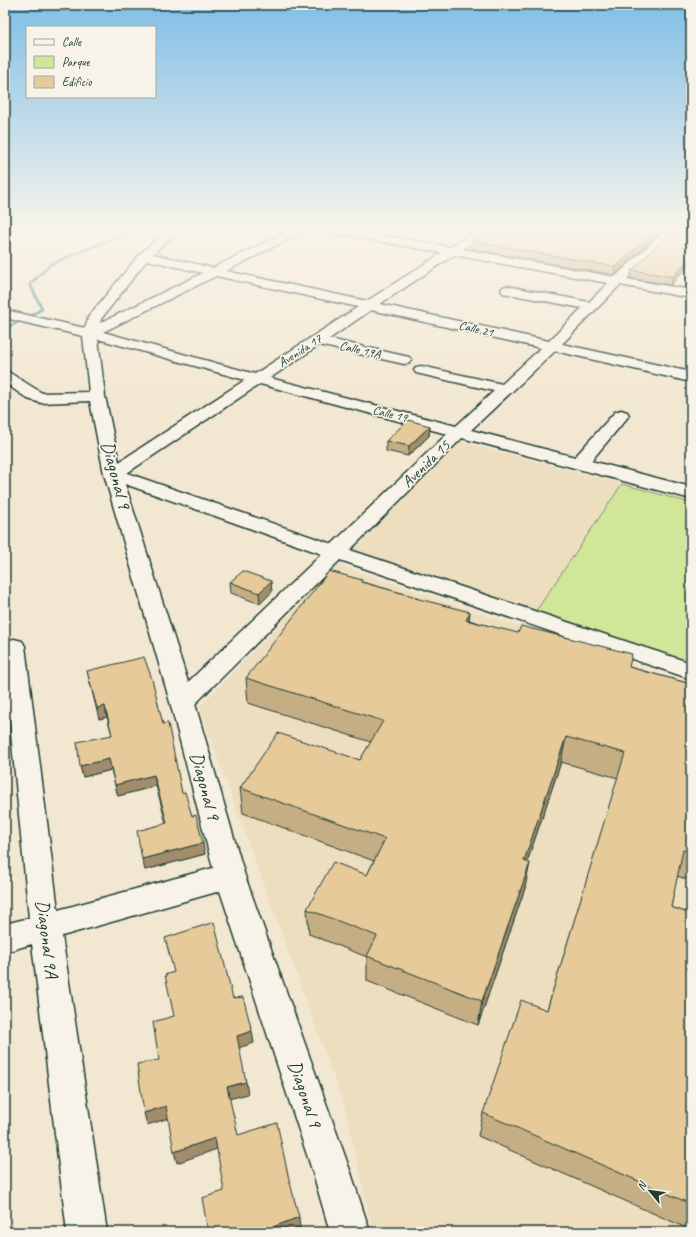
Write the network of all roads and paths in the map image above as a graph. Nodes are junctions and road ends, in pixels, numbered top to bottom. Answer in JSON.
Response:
{"nodes":[{"id":1,"x":120,"y":287,"type":"edge"},
{"id":2,"x":183,"y":287,"type":"edge"},
{"id":3,"x":284,"y":287,"type":"edge"},
{"id":4,"x":398,"y":287,"type":"edge"},
{"id":5,"x":611,"y":287,"type":"edge"},
{"id":6,"x":650,"y":287,"type":"edge"},
{"id":7,"x":507,"y":290,"type":"dead end"},
{"id":8,"x":691,"y":294,"type":"edge"},
{"id":9,"x":369,"y":306,"type":"junction"},
{"id":10,"x":592,"y":306,"type":"junction"},
{"id":11,"x":5,"y":314,"type":"edge"},
{"id":12,"x":90,"y":333,"type":"junction"},
{"id":13,"x":316,"y":340,"type":"junction"},
{"id":14,"x":552,"y":346,"type":"junction"},
{"id":15,"x":404,"y":360,"type":"dead end"},
{"id":16,"x":421,"y":370,"type":"dead end"},
{"id":17,"x":5,"y":376,"type":"edge"},
{"id":18,"x":691,"y":377,"type":"edge"},
{"id":19,"x":257,"y":380,"type":"junction"},
{"id":20,"x":506,"y":389,"type":"junction"},
{"id":21,"x":97,"y":396,"type":"junction"},
{"id":22,"x":621,"y":415,"type":"dead end"},
{"id":23,"x":460,"y":432,"type":"junction"},
{"id":24,"x":580,"y":463,"type":"junction"},
{"id":25,"x":114,"y":474,"type":"junction"},
{"id":26,"x":691,"y":493,"type":"edge"},
{"id":27,"x":336,"y":552,"type":"junction"},
{"id":28,"x":14,"y":646,"type":"dead end"},
{"id":29,"x":691,"y":671,"type":"edge"},
{"id":30,"x":182,"y":702,"type":"junction"},
{"id":31,"x":230,"y":876,"type":"junction"},
{"id":32,"x":45,"y":927,"type":"junction"},
{"id":33,"x":5,"y":938,"type":"edge"},
{"id":34,"x":87,"y":1232,"type":"edge"},
{"id":35,"x":350,"y":1232,"type":"edge"}],
"edges":[{"from":1,"to":12,"type":"street"},
{"from":2,"to":12,"type":"street"},
{"from":3,"to":9,"type":"street","name":"Calle 21"},
{"from":4,"to":9,"type":"street","name":"Avenida 17"},
{"from":5,"to":10,"type":"street","name":"Avenida 15"},
{"from":6,"to":8,"type":"street"},
{"from":7,"to":10,"type":"street"},
{"from":9,"to":13,"type":"street","name":"Avenida 17"},
{"from":9,"to":14,"type":"street","name":"Calle 21"},
{"from":10,"to":14,"type":"street","name":"Avenida 15"},
{"from":11,"to":12,"type":"street","name":"Calle 19"},
{"from":12,"to":19,"type":"street","name":"Calle 19"},
{"from":12,"to":21,"type":"street","name":"Diagonal 9"},
{"from":13,"to":15,"type":"street","name":"Calle 19A"},
{"from":13,"to":19,"type":"street","name":"Avenida 17"},
{"from":14,"to":18,"type":"street","name":"Calle 21"},
{"from":14,"to":20,"type":"street","name":"Avenida 15"},
{"from":16,"to":20,"type":"street"},
{"from":17,"to":21,"type":"street"},
{"from":19,"to":23,"type":"street","name":"Calle 19"},
{"from":19,"to":25,"type":"street","name":"Avenida 17"},
{"from":20,"to":23,"type":"street","name":"Avenida 15"},
{"from":21,"to":25,"type":"street","name":"Diagonal 9"},
{"from":22,"to":24,"type":"street"},
{"from":23,"to":24,"type":"street","name":"Calle 19"},
{"from":23,"to":27,"type":"street","name":"Avenida 15"},
{"from":24,"to":26,"type":"street","name":"Calle 19"},
{"from":25,"to":27,"type":"street"},
{"from":25,"to":30,"type":"street","name":"Diagonal 9"},
{"from":27,"to":29,"type":"street"},
{"from":27,"to":30,"type":"street","name":"Avenida 15"},
{"from":28,"to":32,"type":"street","name":"Diagonal 9A"},
{"from":30,"to":31,"type":"street","name":"Diagonal 9"},
{"from":31,"to":32,"type":"street"},
{"from":31,"to":35,"type":"street","name":"Diagonal 9"},
{"from":32,"to":33,"type":"street"},
{"from":32,"to":34,"type":"street","name":"Diagonal 9A"}]}
